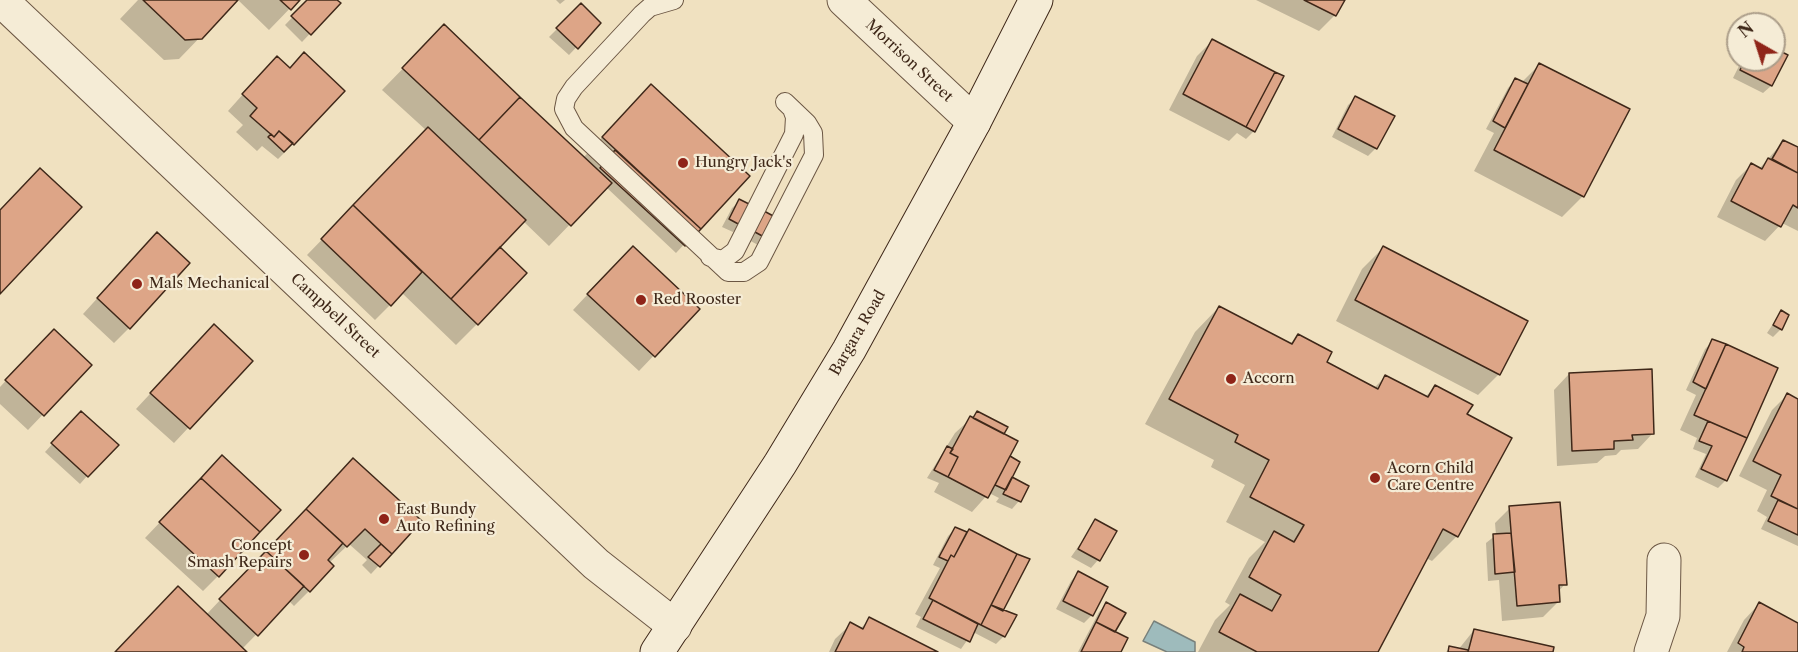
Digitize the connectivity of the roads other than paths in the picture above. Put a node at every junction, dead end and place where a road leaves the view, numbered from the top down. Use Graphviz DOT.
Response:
graph roads {
  1 [pos="1,0"];
  2 [pos="674,0"];
  3 [pos="844,0"];
  4 [pos="1036,0"];
  5 [pos="974,122"];
  6 [pos="710,257"];
  7 [pos="1664,560"];
  8 [pos="666,639"];
  9 [pos="1651,652"];
  1 -- 8 [label="street, Campbell Street"];
  2 -- 6 [label="lane"];
  3 -- 5 [label="street, Morrison Street"];
  4 -- 5 [label="street, Bargara Road"];
  5 -- 8 [label="street, Bargara Road"];
  6 -- 6 [label="lane"];
  7 -- 9 [label="street"];
}
